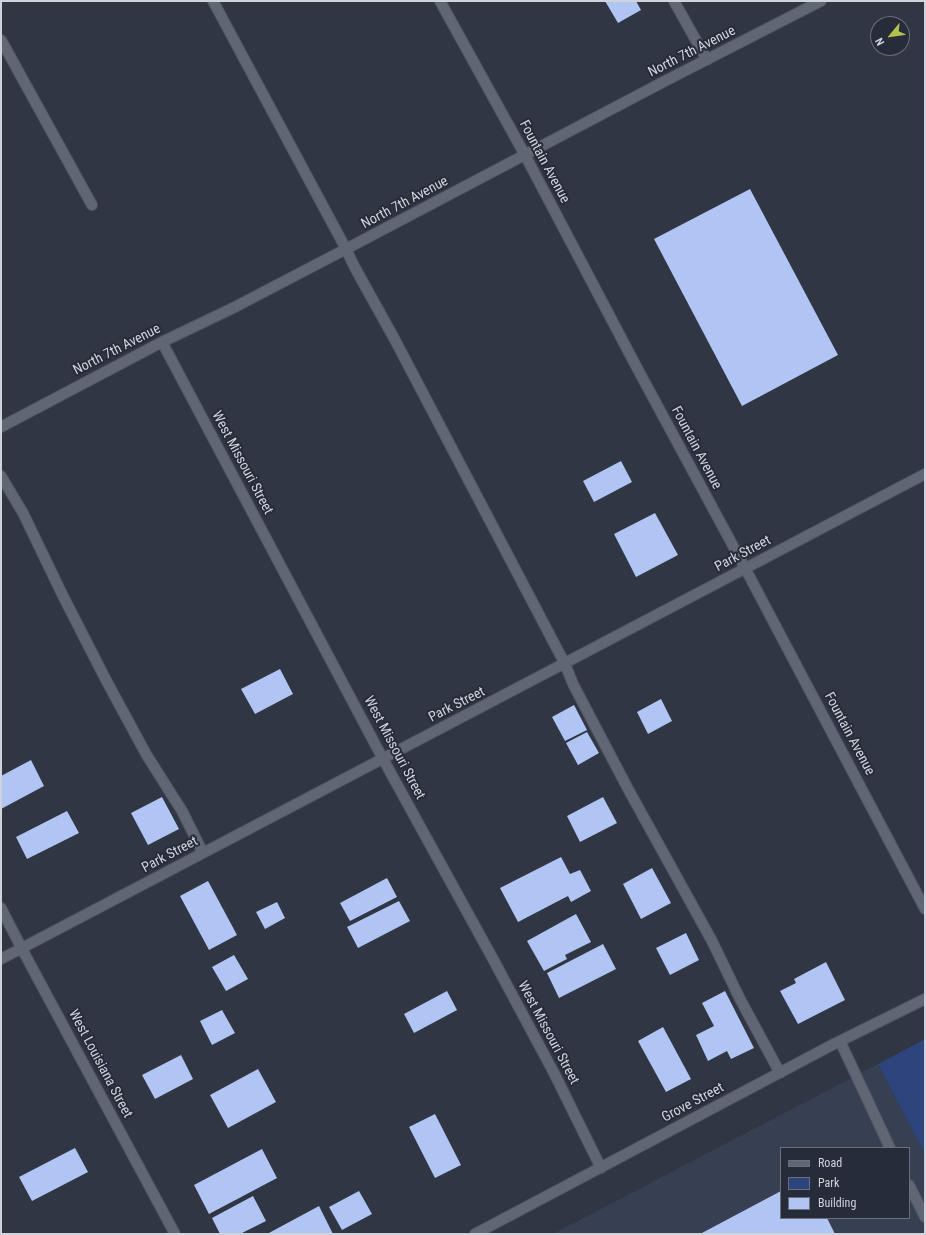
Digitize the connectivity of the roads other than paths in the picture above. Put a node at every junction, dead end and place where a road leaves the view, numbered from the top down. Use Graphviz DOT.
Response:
graph roads {
  1 [pos="213,1"];
  2 [pos="440,1"];
  3 [pos="674,1"];
  4 [pos="821,1"];
  5 [pos="1,40"];
  6 [pos="707,60"];
  7 [pos="525,155"];
  8 [pos="92,205"];
  9 [pos="346,249"];
  10 [pos="162,342"];
  11 [pos="1,426"];
  12 [pos="925,474"];
  13 [pos="1,476"];
  14 [pos="745,568"];
  15 [pos="565,664"];
  16 [pos="383,758"];
  17 [pos="204,853"];
  18 [pos="1,908"];
  19 [pos="925,909"];
  20 [pos="22,949"];
  21 [pos="1,959"];
  22 [pos="925,999"];
  23 [pos="840,1042"];
  24 [pos="780,1073"];
  25 [pos="890,1147"];
  26 [pos="601,1168"];
  27 [pos="910,1187"];
  28 [pos="925,1217"];
  29 [pos="175,1234"];
  30 [pos="475,1234"];
  1 -- 9 [label="street"];
  2 -- 7 [label="street, Fountain Avenue"];
  3 -- 6 [label="street"];
  4 -- 6 [label="street, North 7th Avenue"];
  5 -- 8 [label="street"];
  6 -- 7 [label="street, North 7th Avenue"];
  7 -- 9 [label="street, North 7th Avenue"];
  7 -- 14 [label="street, Fountain Avenue"];
  9 -- 10 [label="street, North 7th Avenue"];
  9 -- 15 [label="street"];
  10 -- 11 [label="street, North 7th Avenue"];
  10 -- 16 [label="street, West Missouri Street"];
  12 -- 14 [label="street, Park Street"];
  13 -- 17 [label="street"];
  14 -- 15 [label="street, Park Street"];
  14 -- 19 [label="street, Fountain Avenue"];
  15 -- 16 [label="street, Park Street"];
  15 -- 24 [label="street"];
  16 -- 17 [label="street, Park Street"];
  16 -- 26 [label="street, West Missouri Street"];
  17 -- 20 [label="street, Park Street"];
  18 -- 20 [label="street, West Louisiana Street"];
  20 -- 21 [label="street, Park Street"];
  20 -- 29 [label="street, West Louisiana Street"];
  22 -- 23 [label="street, Grove Street"];
  23 -- 24 [label="street, Grove Street"];
  23 -- 25 [label="street"];
  24 -- 26 [label="street, Grove Street"];
  26 -- 30 [label="street, Grove Street"];
  27 -- 28 [label="street"];
}
